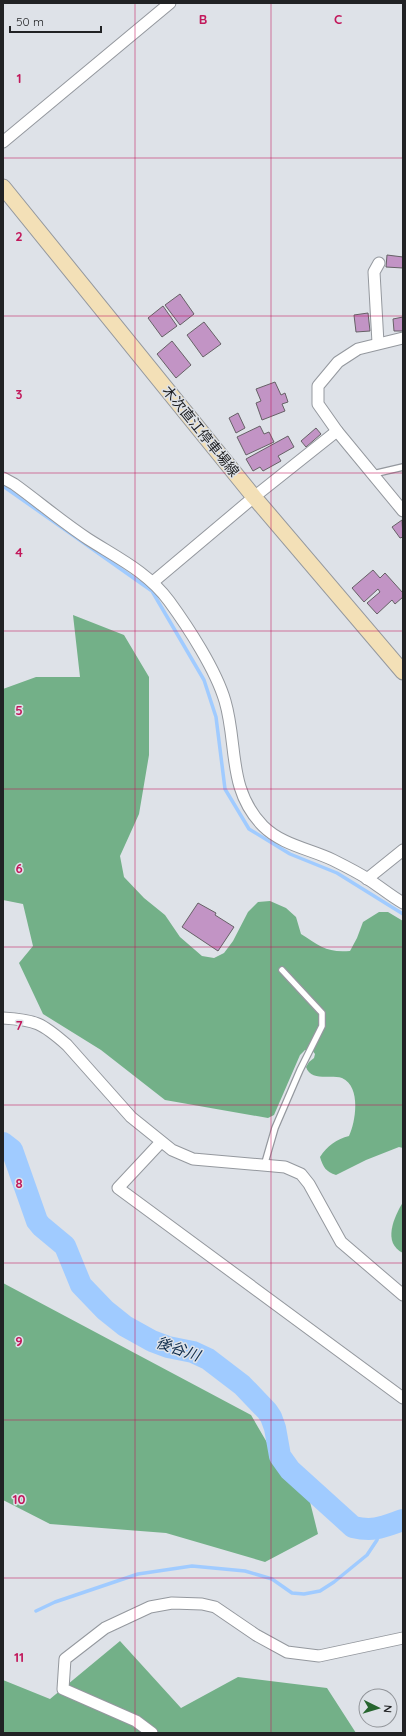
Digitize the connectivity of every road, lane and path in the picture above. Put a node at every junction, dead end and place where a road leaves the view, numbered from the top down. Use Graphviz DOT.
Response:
graph roads {
  1 [pos="170,3"];
  2 [pos="3,142"];
  3 [pos="3,187"];
  4 [pos="379,263"];
  5 [pos="403,338"];
  6 [pos="378,343"];
  7 [pos="337,431"];
  8 [pos="403,467"];
  9 [pos="372,474"];
  10 [pos="3,478"];
  11 [pos="254,497"];
  12 [pos="403,511"];
  13 [pos="153,582"];
  14 [pos="403,672"];
  15 [pos="403,850"];
  16 [pos="367,879"];
  17 [pos="403,903"];
  18 [pos="282,970"];
  19 [pos="3,1018"];
  20 [pos="161,1142"];
  21 [pos="264,1166"];
  22 [pos="403,1295"];
  23 [pos="403,1398"];
  24 [pos="403,1638"];
  25 [pos="152,1733"];
  1 -- 2 [label="street"];
  3 -- 11 [label="main road, 木次直江停車場線"];
  4 -- 6 [label="street"];
  5 -- 6 [label="street"];
  6 -- 7 [label="street"];
  7 -- 9 [label="street"];
  7 -- 11 [label="street"];
  8 -- 9 [label="lane"];
  9 -- 12 [label="street"];
  10 -- 13 [label="street"];
  11 -- 13 [label="street"];
  11 -- 14 [label="main road, 木次直江停車場線"];
  13 -- 16 [label="street"];
  15 -- 16 [label="street"];
  16 -- 17 [label="street"];
  18 -- 21 [label="lane"];
  19 -- 20 [label="street"];
  20 -- 21 [label="street"];
  20 -- 23 [label="street"];
  21 -- 22 [label="street"];
  24 -- 25 [label="street"];
}
